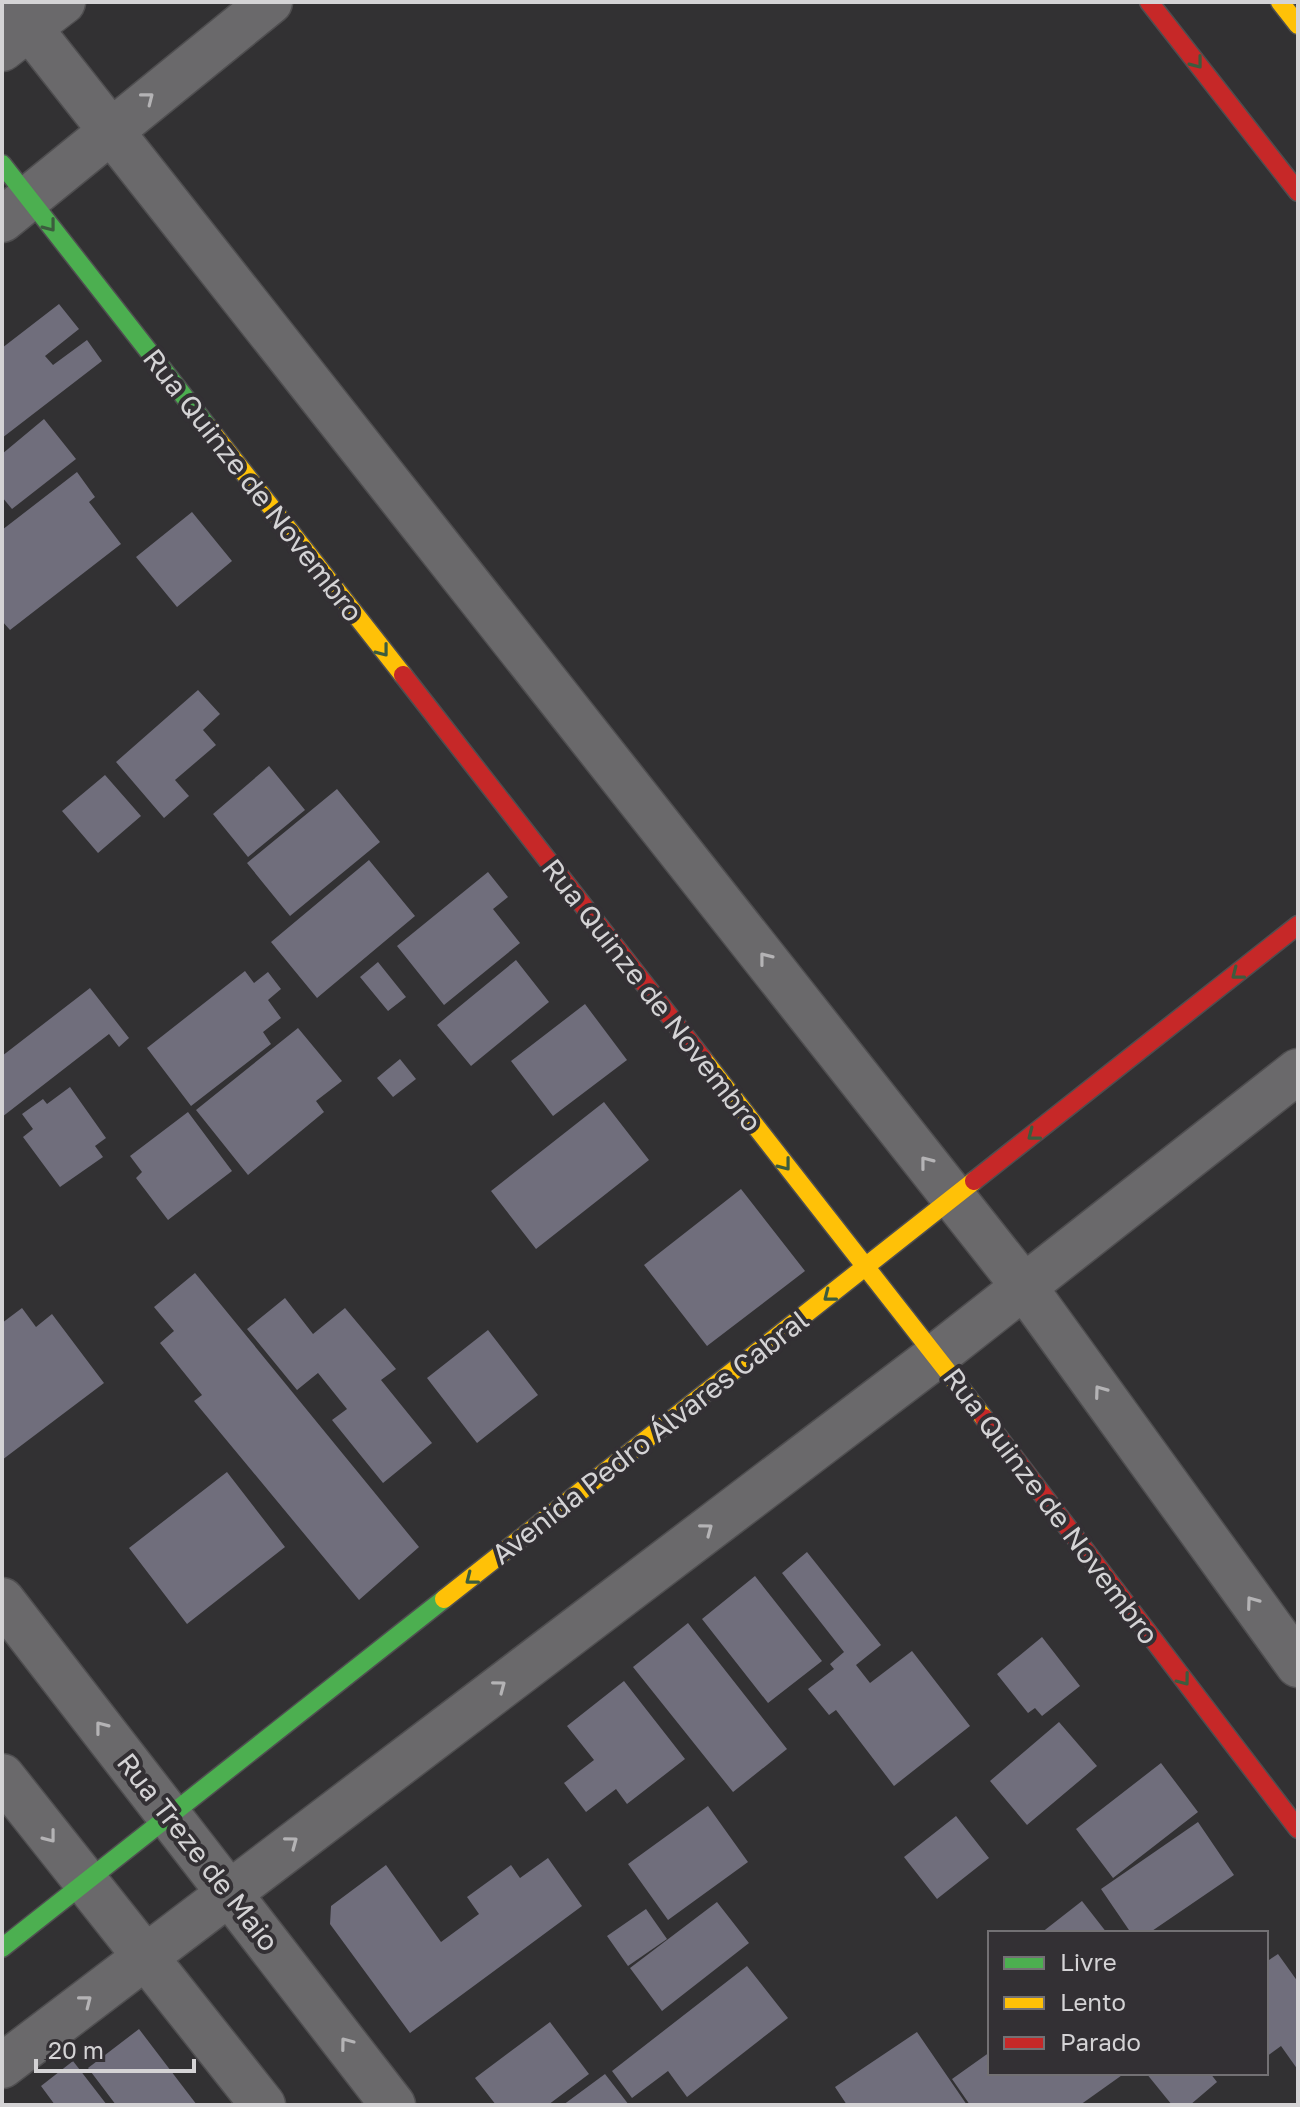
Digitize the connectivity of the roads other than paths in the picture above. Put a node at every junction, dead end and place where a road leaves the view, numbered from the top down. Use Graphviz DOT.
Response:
graph roads {
  1 [pos="63,2"];
  2 [pos="270,2"];
  3 [pos="1149,2"];
  4 [pos="1280,2"];
  5 [pos="1298,25"];
  6 [pos="13,27"];
  7 [pos="111,128"];
  8 [pos="2,164"];
  9 [pos="1298,192"];
  10 [pos="16,210"];
  11 [pos="1298,925"];
  12 [pos="1298,1071"];
  13 [pos="954,1198"];
  14 [pos="865,1267"];
  15 [pos="1025,1288"];
  16 [pos="936,1356"];
  17 [pos="2,1600"];
  18 [pos="1298,1665"];
  19 [pos="2,1776"];
  20 [pos="171,1817"];
  21 [pos="1298,1829"];
  22 [pos="86,1882"];
  23 [pos="229,1890"];
  24 [pos="2,1948"];
  25 [pos="143,1956"];
  26 [pos="2,2066"];
  27 [pos="263,2105"];
  28 [pos="393,2105"];
  1 -- 6 [label="street"];
  7 -- 2 [label="street, one-way"];
  3 -- 9 [label="street, one-way"];
  4 -- 5 [label="street"];
  6 -- 7 [label="street"];
  7 -- 10 [label="street"];
  13 -- 7 [label="street, one-way"];
  8 -- 10 [label="street, Rua Quinze de Novembro"];
  10 -- 14 [label="street, Rua Quinze de Novembro, one-way"];
  11 -- 13 [label="street, Avenida Pedro Álvares Cabral, one-way"];
  12 -- 15 [label="street"];
  13 -- 14 [label="street, Avenida Pedro Álvares Cabral"];
  13 -- 15 [label="street"];
  14 -- 16 [label="street, Rua Quinze de Novembro"];
  14 -- 20 [label="street, Avenida Pedro Álvares Cabral, one-way"];
  15 -- 16 [label="street"];
  18 -- 15 [label="street, one-way"];
  16 -- 21 [label="street, Rua Quinze de Novembro, one-way"];
  23 -- 16 [label="street, one-way"];
  20 -- 17 [label="street, Rua Treze de Maio, one-way"];
  19 -- 22 [label="street, one-way"];
  20 -- 22 [label="street, Avenida Pedro Álvares Cabral"];
  20 -- 23 [label="street, Rua Treze de Maio"];
  22 -- 24 [label="street, Avenida Pedro Álvares Cabral"];
  22 -- 25 [label="street"];
  23 -- 25 [label="street"];
  28 -- 23 [label="street, Rua Treze de Maio, one-way"];
  26 -- 25 [label="street, one-way"];
  25 -- 27 [label="street"];
}
